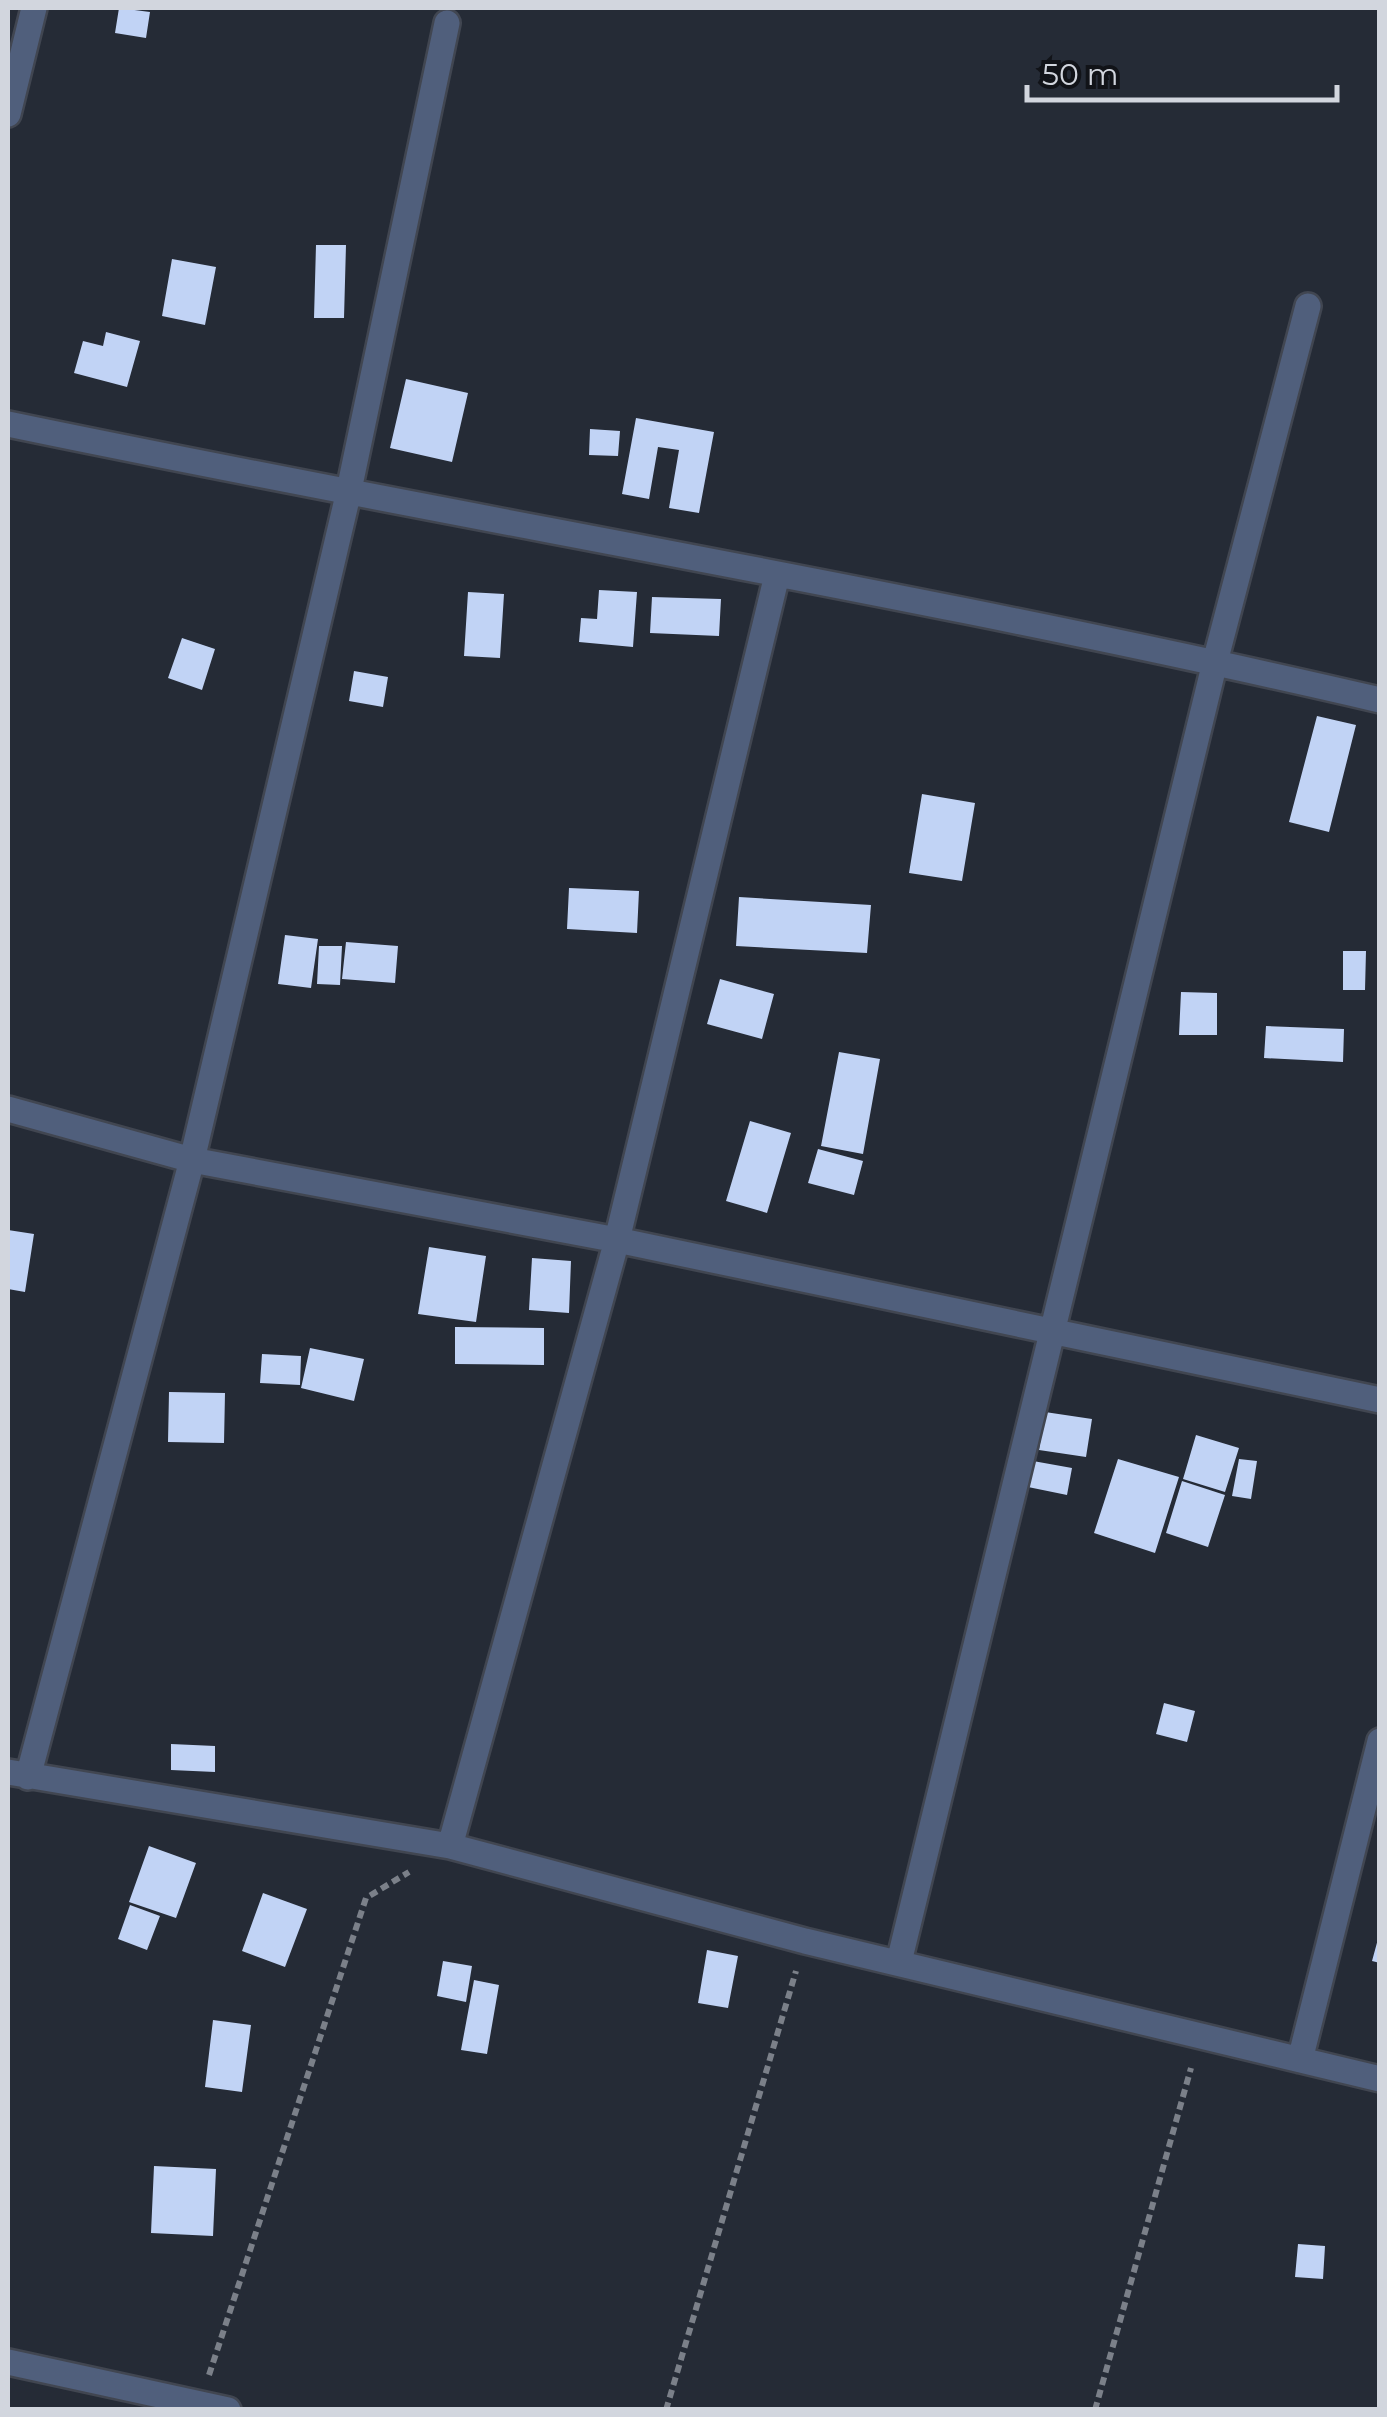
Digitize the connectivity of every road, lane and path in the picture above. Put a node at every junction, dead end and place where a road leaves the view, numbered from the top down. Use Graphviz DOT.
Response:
graph roads {
  1 [pos="34,8"];
  2 [pos="447,23"];
  3 [pos="8,114"];
  4 [pos="1308,306"];
  5 [pos="8,424"];
  6 [pos="348,495"];
  7 [pos="777,574"];
  8 [pos="1215,662"];
  9 [pos="1380,700"];
  10 [pos="8,1109"];
  11 [pos="192,1160"];
  12 [pos="617,1240"];
  13 [pos="1050,1332"];
  14 [pos="1380,1400"];
  15 [pos="1380,1741"];
  16 [pos="18,1775"];
  17 [pos="450,1846"];
  18 [pos="805,1941"];
  19 [pos="899,1962"];
  20 [pos="1199,2038"];
  21 [pos="1300,2060"];
  22 [pos="1380,2078"];
  23 [pos="8,2362"];
  24 [pos="200,2404"];
  25 [pos="228,2410"];
  26 [pos="666,2410"];
  27 [pos="1095,2410"];
  1 -- 3 [label="street"];
  2 -- 6 [label="street"];
  4 -- 8 [label="street"];
  5 -- 6 [label="street"];
  6 -- 7 [label="street"];
  6 -- 11 [label="street"];
  7 -- 8 [label="street"];
  7 -- 12 [label="street"];
  8 -- 9 [label="street"];
  8 -- 13 [label="street"];
  10 -- 11 [label="street"];
  11 -- 12 [label="street"];
  11 -- 16 [label="street"];
  12 -- 13 [label="street"];
  12 -- 17 [label="street"];
  13 -- 14 [label="street"];
  13 -- 19 [label="street"];
  15 -- 21 [label="street"];
  16 -- 17 [label="street"];
  17 -- 18 [label="street"];
  17 -- 24 [label="path"];
  18 -- 19 [label="street"];
  18 -- 26 [label="path"];
  19 -- 20 [label="street"];
  20 -- 21 [label="street"];
  20 -- 27 [label="path"];
  21 -- 22 [label="street"];
  23 -- 24 [label="street"];
  24 -- 25 [label="street"];
}
